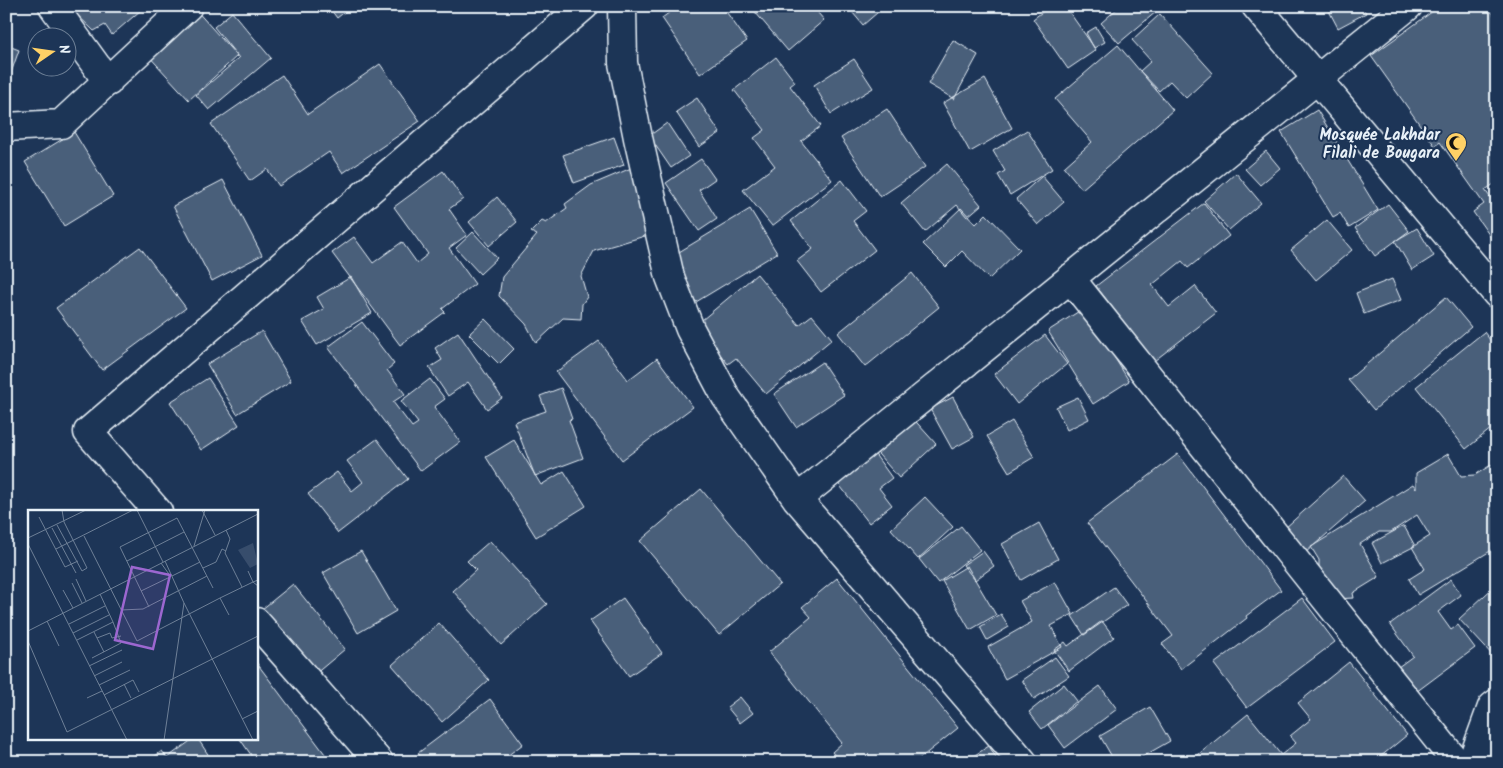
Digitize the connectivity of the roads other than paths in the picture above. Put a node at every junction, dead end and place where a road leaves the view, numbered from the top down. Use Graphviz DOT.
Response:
graph roads {
  1 [pos="53,6"];
  2 [pos="188,6"];
  3 [pos="584,6"];
  4 [pos="622,6"];
  5 [pos="1256,6"];
  6 [pos="1408,6"];
  7 [pos="1317,79"];
  8 [pos="108,82"];
  9 [pos="6,127"];
  10 [pos="1070,278"];
  11 [pos="1497,294"];
  12 [pos="796,499"];
  13 [pos="156,510"];
  14 [pos="258,624"];
  15 [pos="1497,703"];
  16 [pos="379,762"];
  17 [pos="1023,762"];
  18 [pos="1456,762"];
  19 [pos="1472,762"];
  1 -- 8 [label="street"];
  2 -- 8 [label="street"];
  3 -- 13 [label="street"];
  4 -- 12 [label="street"];
  5 -- 7 [label="street"];
  6 -- 7 [label="street"];
  7 -- 10 [label="street"];
  7 -- 11 [label="street"];
  8 -- 9 [label="street"];
  10 -- 12 [label="street"];
  10 -- 18 [label="street"];
  12 -- 17 [label="street"];
  14 -- 16 [label="street"];
  15 -- 19 [label="street"];
}
